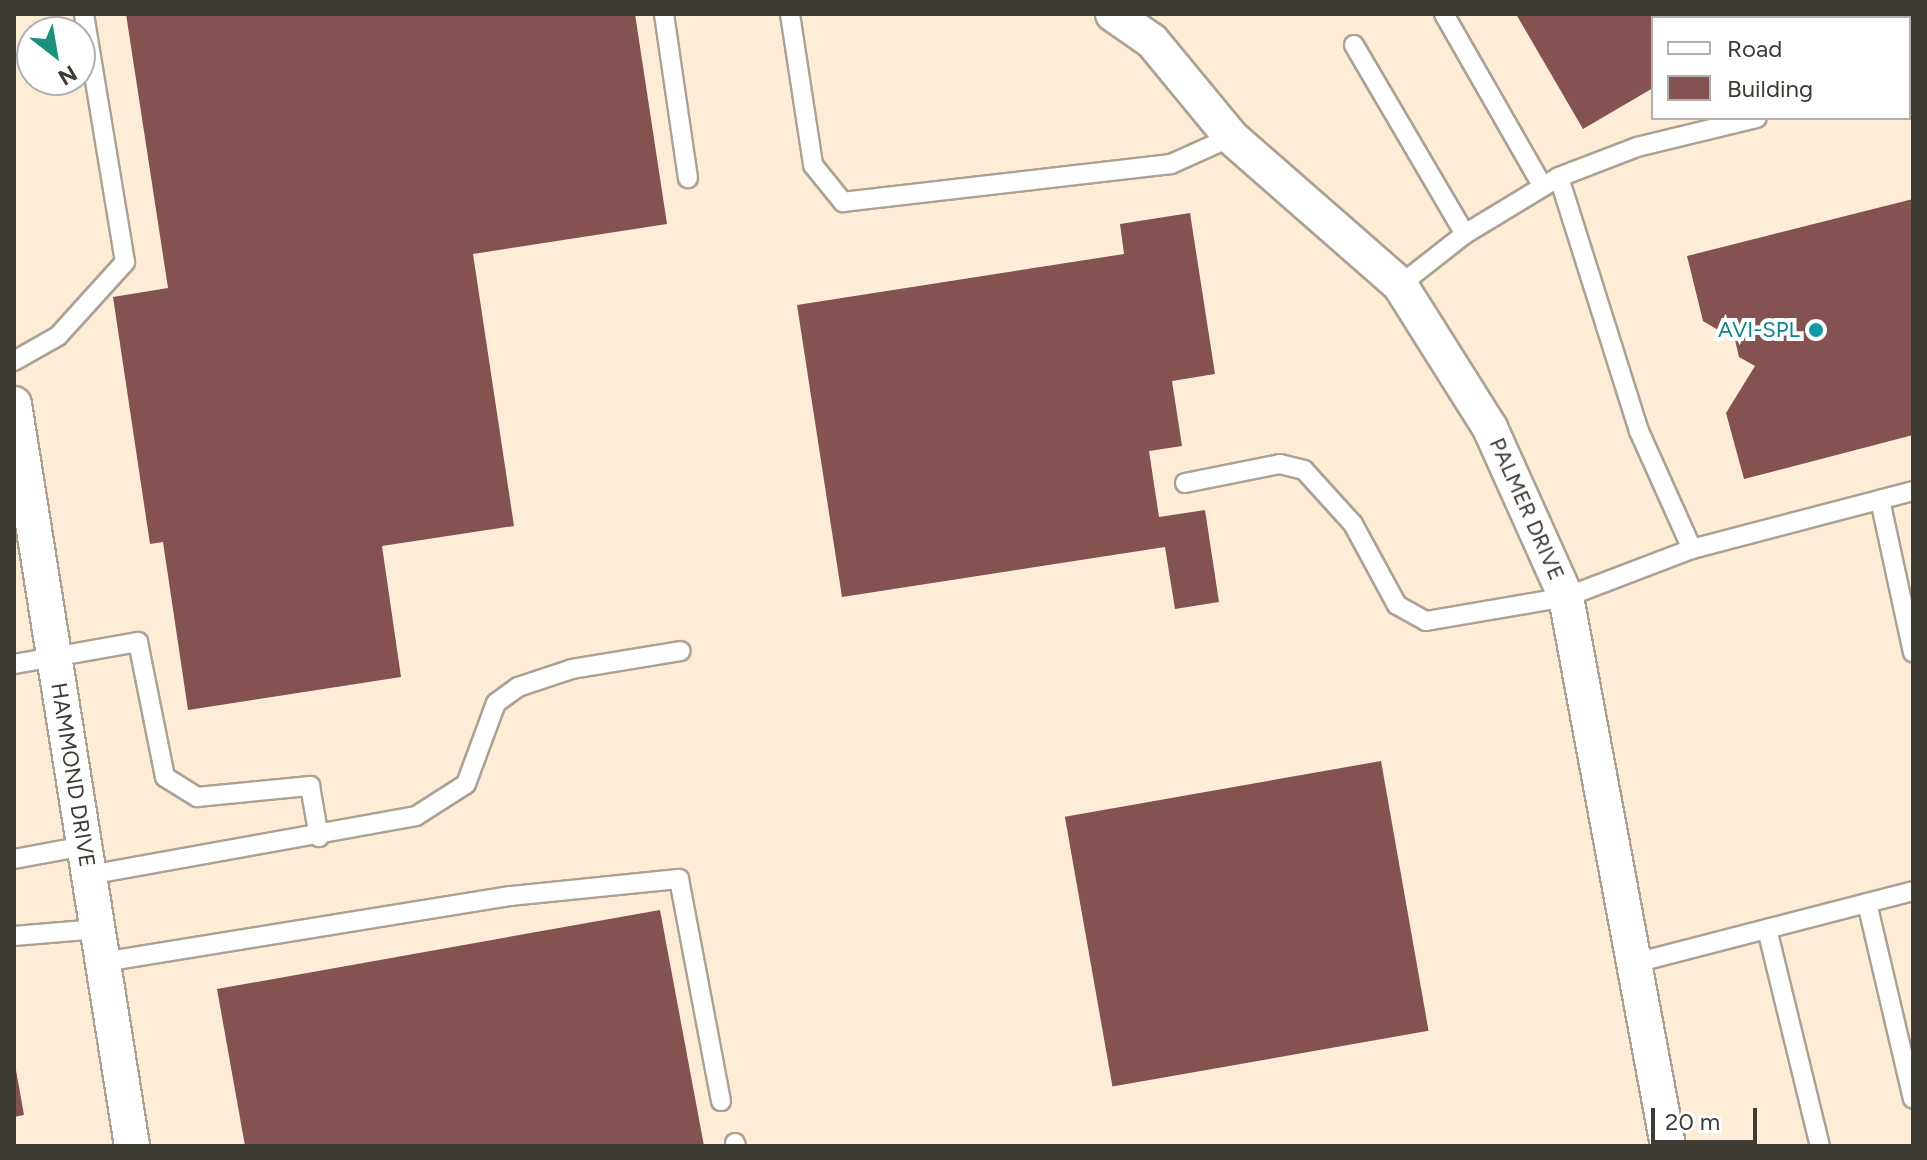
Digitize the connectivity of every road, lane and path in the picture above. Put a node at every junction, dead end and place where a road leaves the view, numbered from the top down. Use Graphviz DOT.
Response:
graph roads {
  1 [pos="84,14"];
  2 [pos="664,14"];
  3 [pos="790,14"];
  4 [pos="1113,14"];
  5 [pos="1444,14"];
  6 [pos="1354,45"];
  7 [pos="1749,120"];
  8 [pos="1231,137"];
  9 [pos="688,178"];
  10 [pos="1551,182"];
  11 [pos="1465,234"];
  12 [pos="1400,285"];
  13 [pos="14,361"];
  14 [pos="14,404"];
  15 [pos="20,474"];
  16 [pos="1185,483"];
  17 [pos="1913,491"];
  18 [pos="1880,500"];
  19 [pos="1692,549"];
  20 [pos="1566,597"];
  21 [pos="681,651"];
  22 [pos="1913,652"];
  23 [pos="54,658"];
  24 [pos="14,664"];
  25 [pos="319,837"];
  26 [pos="14,859"];
  27 [pos="87,860"];
  28 [pos="1913,891"];
  29 [pos="1867,903"];
  30 [pos="1767,929"];
  31 [pos="14,936"];
  32 [pos="100,946"];
  33 [pos="1635,963"];
  34 [pos="1913,1099"];
  35 [pos="721,1101"];
  36 [pos="132,1146"];
  37 [pos="1668,1146"];
  38 [pos="1820,1146"];
  1 -- 13 [label="lane"];
  2 -- 9 [label="lane"];
  3 -- 8 [label="lane"];
  4 -- 8 [label="street, PALMER DRIVE"];
  5 -- 10 [label="lane"];
  6 -- 11 [label="lane"];
  7 -- 10 [label="lane"];
  8 -- 12 [label="street, PALMER DRIVE"];
  10 -- 11 [label="lane"];
  10 -- 19 [label="lane"];
  11 -- 12 [label="lane"];
  12 -- 20 [label="street, PALMER DRIVE"];
  14 -- 15 [label="street, HAMMOND DRIVE"];
  15 -- 23 [label="street, HAMMOND DRIVE"];
  16 -- 20 [label="lane"];
  17 -- 18 [label="lane"];
  18 -- 19 [label="lane"];
  18 -- 22 [label="lane"];
  19 -- 20 [label="lane"];
  20 -- 33 [label="street, PALMER DRIVE"];
  21 -- 25 [label="lane"];
  23 -- 24 [label="lane"];
  23 -- 25 [label="lane"];
  23 -- 27 [label="street, HAMMOND DRIVE"];
  25 -- 27 [label="lane"];
  26 -- 27 [label="lane"];
  27 -- 32 [label="street, HAMMOND DRIVE"];
  28 -- 29 [label="lane"];
  29 -- 30 [label="lane"];
  29 -- 34 [label="lane"];
  30 -- 33 [label="lane"];
  30 -- 38 [label="lane"];
  31 -- 32 [label="lane"];
  32 -- 35 [label="lane"];
  32 -- 36 [label="street, HAMMOND DRIVE"];
  33 -- 37 [label="street, PALMER DRIVE"];
}
